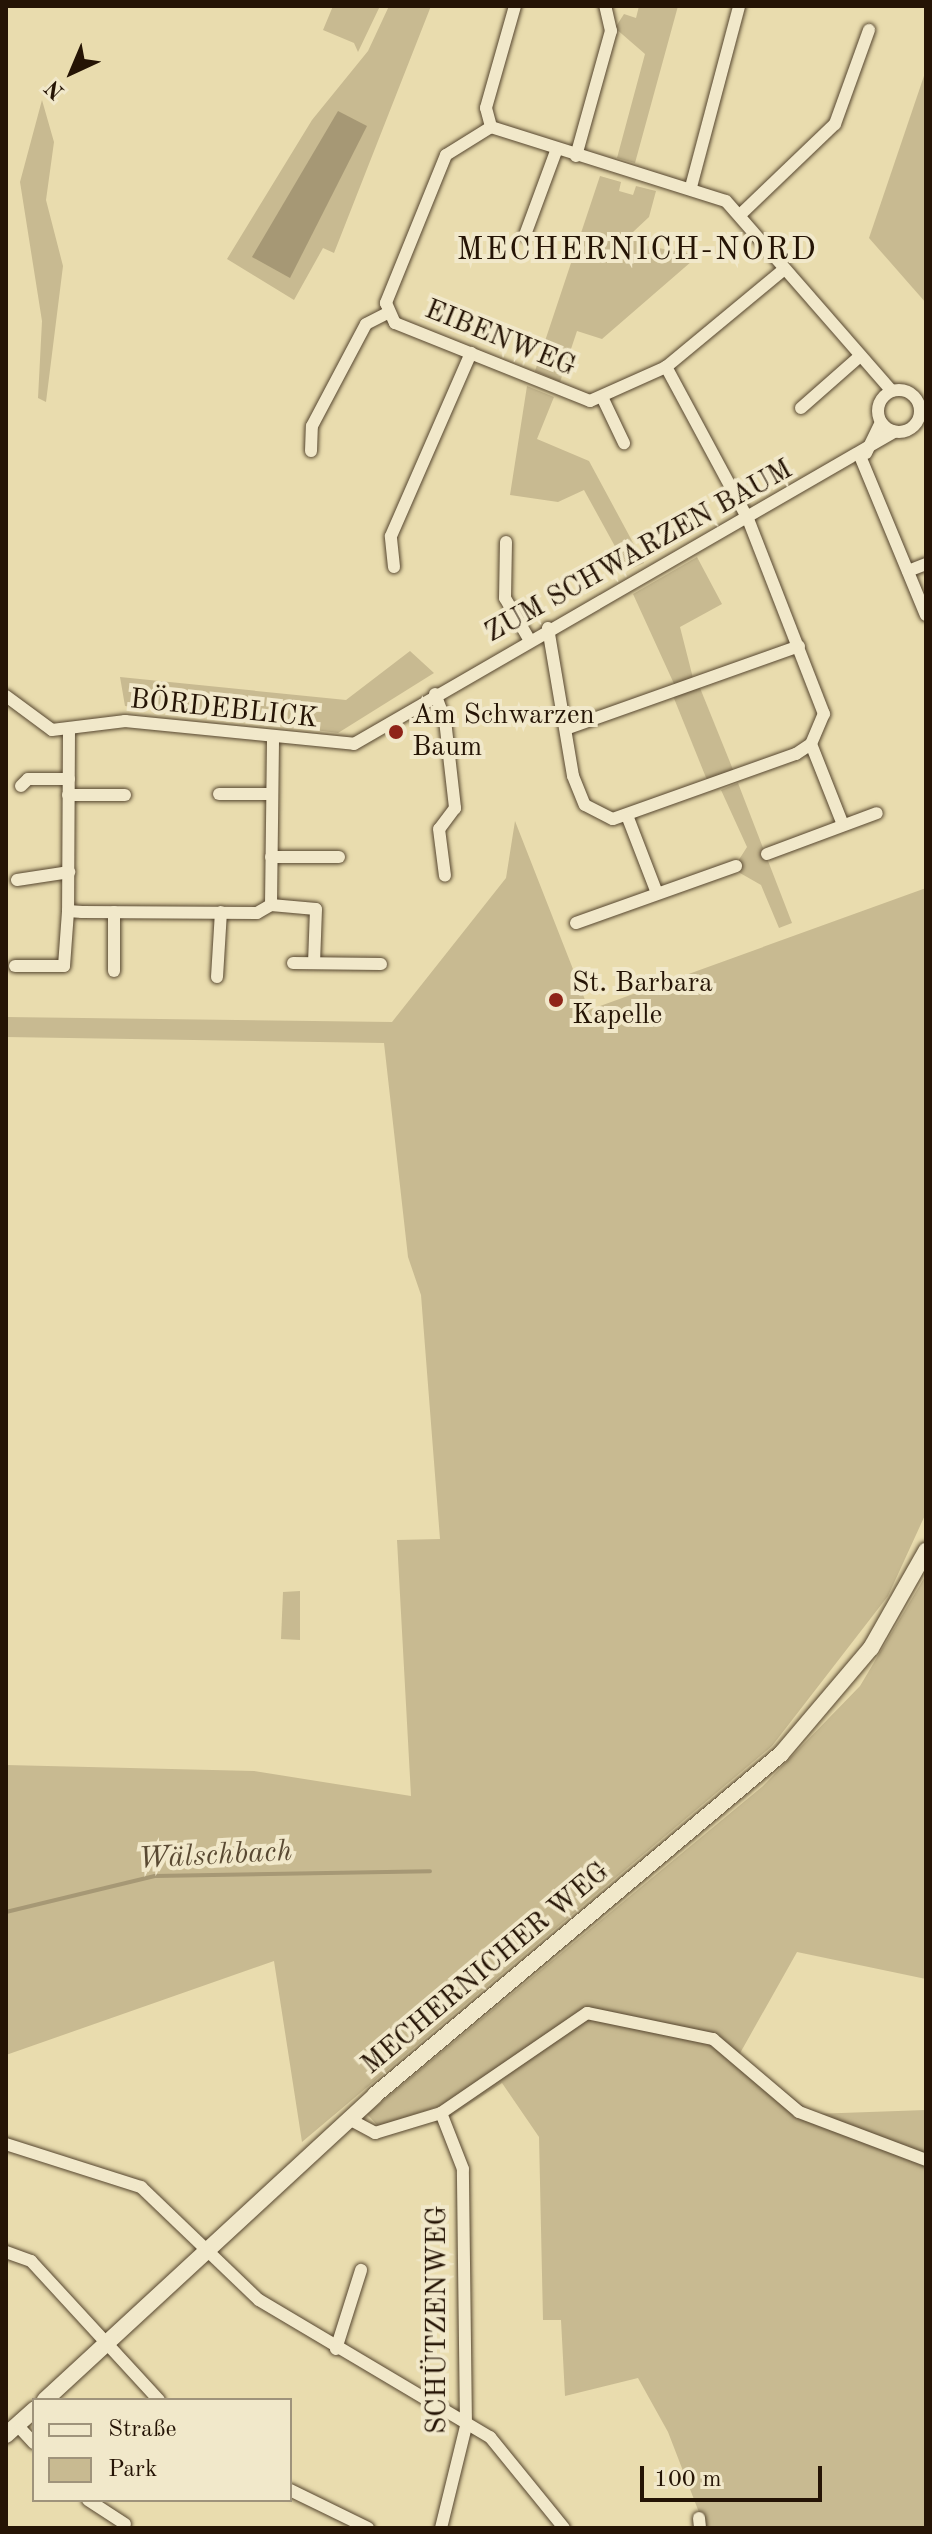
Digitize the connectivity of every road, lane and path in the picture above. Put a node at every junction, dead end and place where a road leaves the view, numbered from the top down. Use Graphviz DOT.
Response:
graph roads {
  1 [pos="515,6"];
  2 [pos="605,6"];
  3 [pos="739,6"];
  4 [pos="869,30"];
  5 [pos="491,127"];
  6 [pos="556,151"];
  7 [pos="576,156"];
  8 [pos="691,187"];
  9 [pos="741,214"];
  10 [pos="525,235"];
  11 [pos="782,271"];
  12 [pos="386,314"];
  13 [pos="471,353"];
  14 [pos="858,358"];
  15 [pos="666,367"];
  16 [pos="870,372"];
  17 [pos="892,391"];
  18 [pos="603,399"];
  19 [pos="880,401"];
  20 [pos="923,406"];
  21 [pos="801,408"];
  22 [pos="881,422"];
  23 [pos="921,422"];
  24 [pos="894,432"];
  25 [pos="624,443"];
  26 [pos="311,451"];
  27 [pos="863,455"];
  28 [pos="748,519"];
  29 [pos="506,542"];
  30 [pos="926,564"];
  31 [pos="394,567"];
  32 [pos="908,571"];
  33 [pos="926,615"];
  34 [pos="548,628"];
  35 [pos="529,639"];
  36 [pos="799,646"];
  37 [pos="435,694"];
  38 [pos="6,696"];
  39 [pos="568,728"];
  40 [pos="69,730"];
  41 [pos="273,738"];
  42 [pos="811,744"];
  43 [pos="69,779"];
  44 [pos="21,786"];
  45 [pos="219,794"];
  46 [pos="271,794"];
  47 [pos="68,795"];
  48 [pos="125,795"];
  49 [pos="877,813"];
  50 [pos="628,818"];
  51 [pos="843,825"];
  52 [pos="767,854"];
  53 [pos="271,857"];
  54 [pos="339,857"];
  55 [pos="736,866"];
  56 [pos="69,872"];
  57 [pos="445,876"];
  58 [pos="17,880"];
  59 [pos="657,893"];
  60 [pos="271,905"];
  61 [pos="68,911"];
  62 [pos="114,912"];
  63 [pos="221,912"];
  64 [pos="576,923"];
  65 [pos="293,963"];
  66 [pos="314,963"];
  67 [pos="381,964"];
  68 [pos="15,966"];
  69 [pos="114,971"];
  70 [pos="217,977"];
  71 [pos="926,1551"];
  72 [pos="441,2113"];
  73 [pos="349,2119"];
  74 [pos="6,2144"];
  75 [pos="926,2160"];
  76 [pos="203,2254"];
  77 [pos="9,2255"];
  78 [pos="361,2270"];
  79 [pos="107,2343"];
  80 [pos="336,2349"];
  81 [pos="47,2398"];
  82 [pos="157,2398"];
  83 [pos="32,2412"];
  84 [pos="466,2426"];
  85 [pos="12,2430"];
  86 [pos="32,2442"];
  87 [pos="292,2491"];
  88 [pos="91,2502"];
  89 [pos="125,2524"];
  90 [pos="368,2528"];
  91 [pos="441,2528"];
  92 [pos="564,2528"];
  1 -- 5 [label="street"];
  2 -- 7 [label="street"];
  3 -- 8 [label="street"];
  4 -- 9 [label="street"];
  5 -- 6 [label="street"];
  5 -- 12 [label="street, EIBENWEG"];
  6 -- 7 [label="street"];
  6 -- 10 [label="street"];
  7 -- 8 [label="street"];
  8 -- 9 [label="street"];
  9 -- 11 [label="street"];
  11 -- 14 [label="street"];
  11 -- 15 [label="street, EIBENWEG"];
  12 -- 13 [label="street, EIBENWEG"];
  12 -- 26 [label="street"];
  13 -- 18 [label="street, EIBENWEG"];
  13 -- 31 [label="street"];
  14 -- 16 [label="street"];
  14 -- 21 [label="street"];
  15 -- 18 [label="street, EIBENWEG"];
  15 -- 28 [label="street"];
  16 -- 17 [label="street"];
  16 -- 19 [label="street"];
  17 -- 19 [label="street"];
  17 -- 20 [label="street"];
  18 -- 25 [label="street"];
  19 -- 22 [label="street"];
  20 -- 23 [label="street"];
  22 -- 24 [label="street"];
  22 -- 27 [label="street"];
  23 -- 24 [label="street"];
  24 -- 27 [label="street, ZUM SCHWARZEN BAUM"];
  27 -- 28 [label="street, ZUM SCHWARZEN BAUM"];
  27 -- 32 [label="street"];
  28 -- 34 [label="street, ZUM SCHWARZEN BAUM"];
  28 -- 36 [label="street"];
  29 -- 35 [label="street"];
  30 -- 32 [label="street"];
  32 -- 33 [label="street"];
  34 -- 35 [label="street, ZUM SCHWARZEN BAUM"];
  34 -- 39 [label="street"];
  35 -- 37 [label="street, ZUM SCHWARZEN BAUM"];
  36 -- 39 [label="street"];
  36 -- 42 [label="street"];
  37 -- 41 [label="street, BÖRDEBLICK"];
  37 -- 57 [label="street"];
  38 -- 40 [label="street, BÖRDEBLICK"];
  39 -- 50 [label="street"];
  40 -- 41 [label="street, BÖRDEBLICK"];
  40 -- 43 [label="street"];
  41 -- 46 [label="street"];
  42 -- 50 [label="street"];
  42 -- 51 [label="street"];
  43 -- 44 [label="street"];
  43 -- 47 [label="street"];
  45 -- 46 [label="street"];
  46 -- 53 [label="street"];
  47 -- 48 [label="street"];
  47 -- 56 [label="street"];
  49 -- 51 [label="street"];
  50 -- 59 [label="street"];
  51 -- 52 [label="street"];
  53 -- 54 [label="street"];
  53 -- 60 [label="street"];
  55 -- 59 [label="street"];
  56 -- 58 [label="street"];
  56 -- 61 [label="street"];
  59 -- 64 [label="street"];
  60 -- 63 [label="street"];
  60 -- 66 [label="street"];
  61 -- 62 [label="street"];
  61 -- 68 [label="street"];
  62 -- 63 [label="street"];
  62 -- 69 [label="street"];
  63 -- 70 [label="street"];
  65 -- 66 [label="street"];
  66 -- 67 [label="street"];
  71 -- 73 [label="street, MECHERNICHER WEG"];
  72 -- 73 [label="street"];
  72 -- 75 [label="street"];
  72 -- 84 [label="street, SCHÜTZENWEG"];
  73 -- 76 [label="street, MECHERNICHER WEG"];
  74 -- 76 [label="street"];
  76 -- 79 [label="street, MECHERNICHER WEG"];
  76 -- 80 [label="street"];
  77 -- 79 [label="street"];
  78 -- 80 [label="street"];
  79 -- 81 [label="street, MECHERNICHER WEG"];
  79 -- 82 [label="street"];
  80 -- 84 [label="street"];
  83 -- 85 [label="street"];
  84 -- 91 [label="street, SCHÜTZENWEG"];
  84 -- 92 [label="street"];
  85 -- 86 [label="street"];
  87 -- 90 [label="street"];
  88 -- 89 [label="street"];
}
